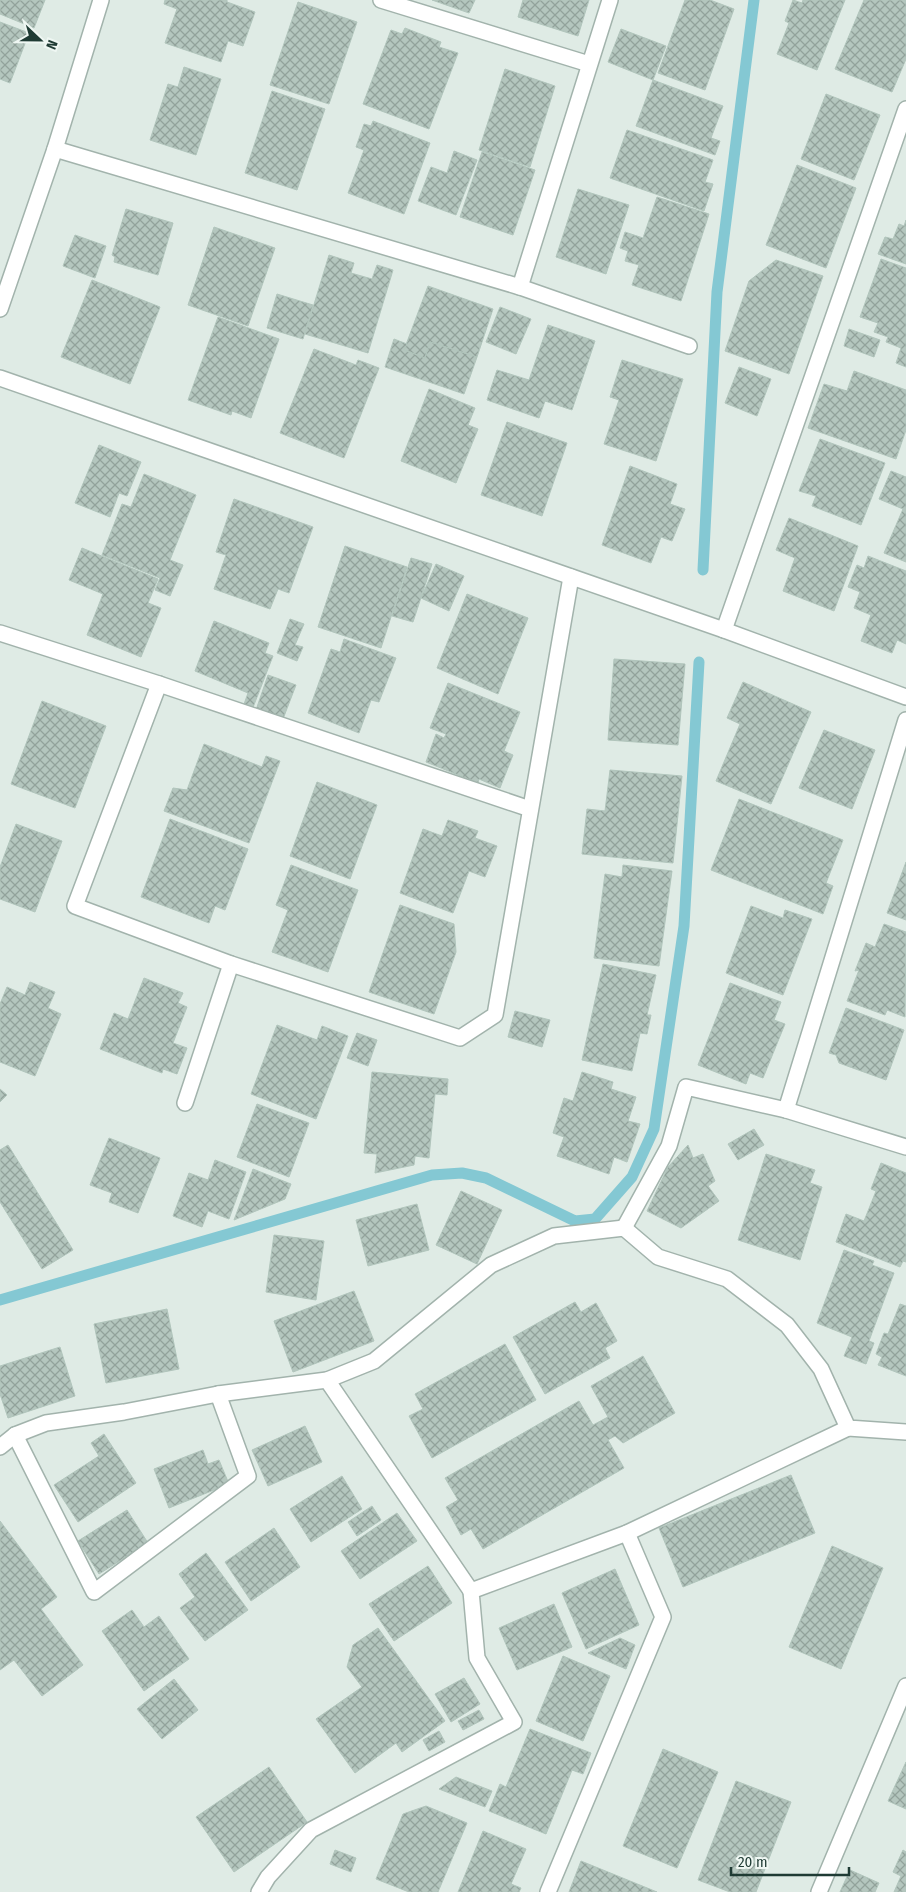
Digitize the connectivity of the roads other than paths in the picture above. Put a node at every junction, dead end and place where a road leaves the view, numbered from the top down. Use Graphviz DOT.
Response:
graph roads {
  1 [pos="102,0"];
  2 [pos="381,0"];
  3 [pos="610,0"];
  4 [pos="589,64"];
  5 [pos="906,109"];
  6 [pos="902,133"];
  7 [pos="55,149"];
  8 [pos="520,287"];
  9 [pos="0,309"];
  10 [pos="689,346"];
  11 [pos="0,378"];
  12 [pos="571,577"];
  13 [pos="724,630"];
  14 [pos="0,633"];
  15 [pos="159,684"];
  16 [pos="906,697"];
  17 [pos="906,720"];
  18 [pos="530,809"];
  19 [pos="231,964"];
  20 [pos="185,1103"];
  21 [pos="786,1110"];
  22 [pos="906,1147"];
  23 [pos="624,1228"];
  24 [pos="327,1380"];
  25 [pos="218,1394"];
  26 [pos="848,1428"];
  27 [pos="906,1432"];
  28 [pos="15,1435"];
  29 [pos="0,1447"];
  30 [pos="627,1533"];
  31 [pos="471,1591"];
  32 [pos="906,1686"];
  33 [pos="903,1703"];
  34 [pos="259,1892"];
  35 [pos="548,1892"];
  36 [pos="819,1892"];
  1 -- 7 [label="street"];
  2 -- 4 [label="street"];
  3 -- 4 [label="street"];
  4 -- 8 [label="street"];
  5 -- 6 [label="street"];
  6 -- 13 [label="street"];
  7 -- 8 [label="street"];
  7 -- 9 [label="street"];
  8 -- 10 [label="street"];
  11 -- 12 [label="street"];
  12 -- 13 [label="street"];
  12 -- 18 [label="street"];
  13 -- 16 [label="street"];
  14 -- 15 [label="street"];
  15 -- 18 [label="street"];
  15 -- 19 [label="street"];
  17 -- 21 [label="street"];
  18 -- 19 [label="street"];
  19 -- 20 [label="street"];
  21 -- 22 [label="street"];
  21 -- 23 [label="street"];
  23 -- 24 [label="street"];
  23 -- 26 [label="street"];
  24 -- 25 [label="street"];
  24 -- 31 [label="street"];
  25 -- 28 [label="street"];
  25 -- 28 [label="street"];
  26 -- 27 [label="street"];
  26 -- 30 [label="street"];
  28 -- 29 [label="street"];
  30 -- 31 [label="street"];
  30 -- 35 [label="street"];
  31 -- 34 [label="street"];
  32 -- 33 [label="street"];
  33 -- 36 [label="street"];
}
